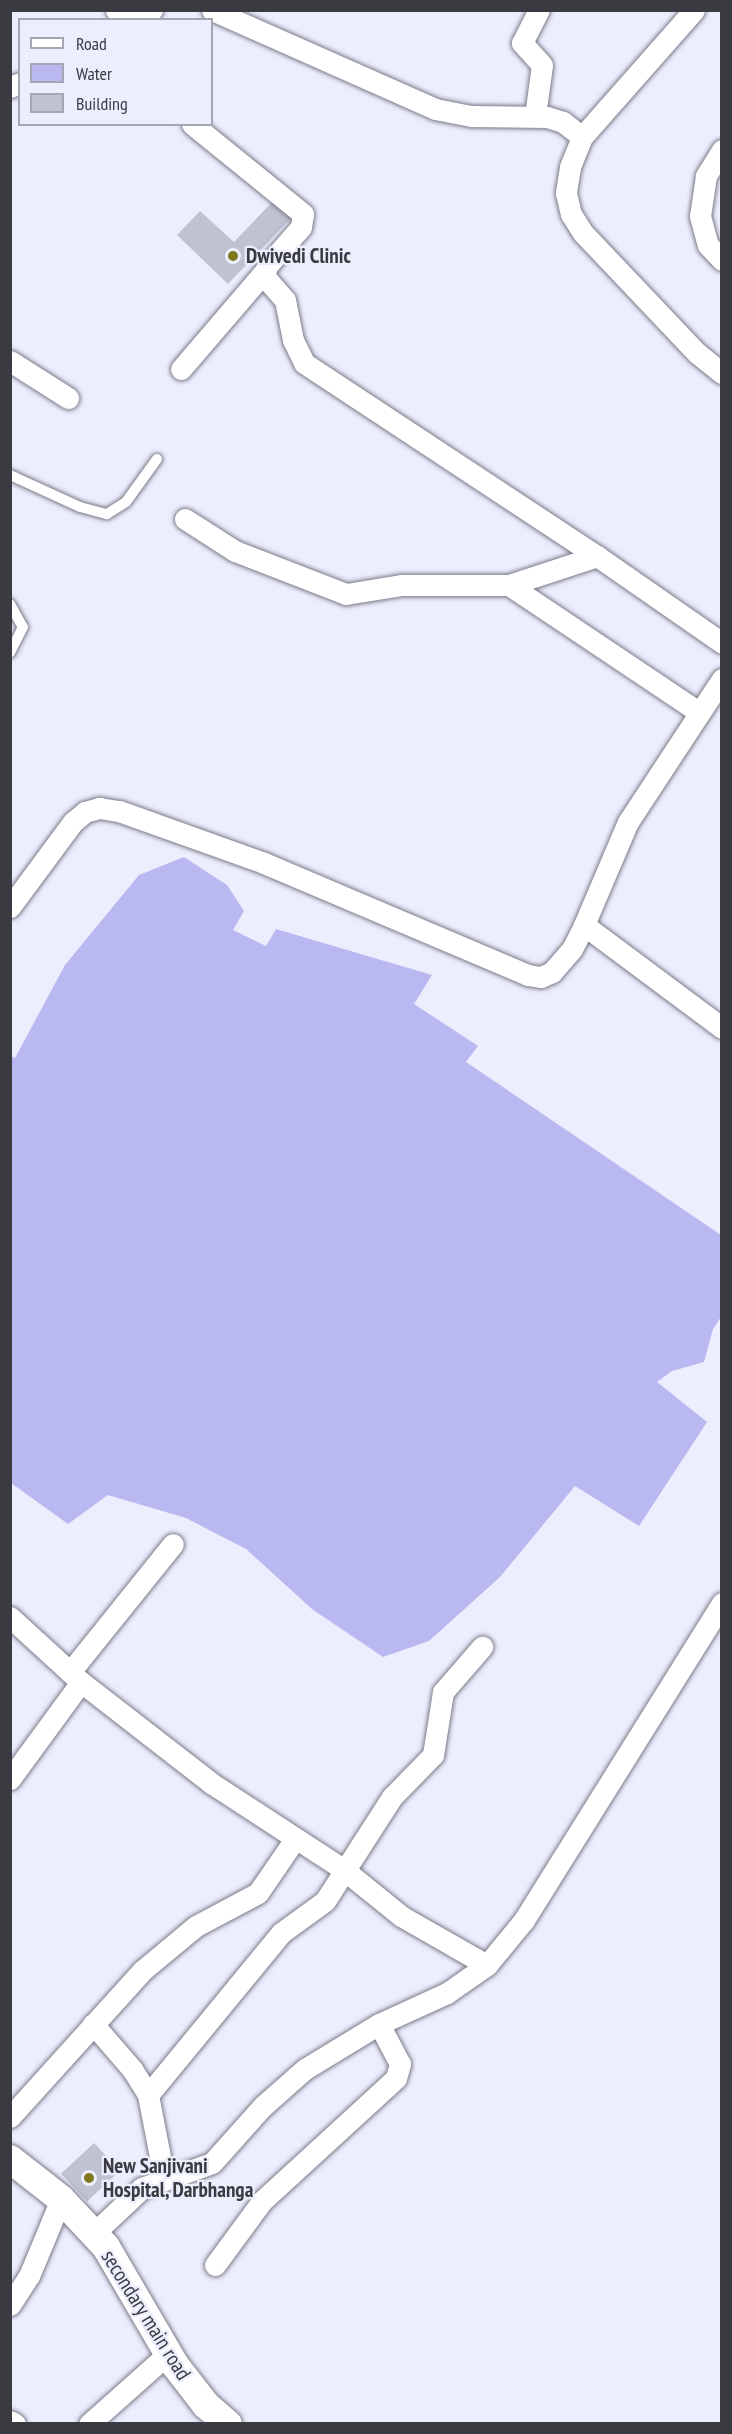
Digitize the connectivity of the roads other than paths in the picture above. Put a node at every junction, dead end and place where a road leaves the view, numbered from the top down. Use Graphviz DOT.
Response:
graph roads {
  1 [pos="212,10"];
  2 [pos="539,10"];
  3 [pos="694,10"];
  4 [pos="535,116"];
  5 [pos="194,126"];
  6 [pos="582,137"];
  7 [pos="722,150"];
  8 [pos="722,260"];
  9 [pos="264,272"];
  10 [pos="10,361"];
  11 [pos="181,369"];
  12 [pos="722,372"];
  13 [pos="68,398"];
  14 [pos="157,459"];
  15 [pos="10,476"];
  16 [pos="185,519"];
  17 [pos="597,556"];
  18 [pos="509,585"];
  19 [pos="10,604"];
  20 [pos="722,643"];
  21 [pos="10,653"];
  22 [pos="713,698"];
  23 [pos="10,907"];
  24 [pos="584,925"];
  25 [pos="722,1028"];
  26 [pos="173,1544"];
  27 [pos="722,1603"];
  28 [pos="10,1617"];
  29 [pos="482,1647"];
  30 [pos="76,1677"];
  31 [pos="10,1779"];
  32 [pos="295,1839"];
  33 [pos="343,1869"];
  34 [pos="487,1965"];
  35 [pos="93,2024"];
  36 [pos="379,2024"];
  37 [pos="148,2096"];
  38 [pos="10,2117"];
  39 [pos="10,2159"];
  40 [pos="164,2177"];
  41 [pos="61,2199"];
  42 [pos="92,2235"];
  43 [pos="215,2265"];
  44 [pos="10,2306"];
  45 [pos="168,2353"];
  46 [pos="10,2421"];
  47 [pos="15,2424"];
  48 [pos="89,2424"];
  49 [pos="228,2424"];
  1 -- 4 [label="street"];
  2 -- 4 [label="street"];
  3 -- 6 [label="street"];
  4 -- 6 [label="street"];
  5 -- 9 [label="street"];
  6 -- 12 [label="street"];
  7 -- 8 [label="street"];
  9 -- 11 [label="street"];
  9 -- 17 [label="street"];
  10 -- 13 [label="street"];
  14 -- 15 [label="lane"];
  16 -- 18 [label="street"];
  17 -- 18 [label="street"];
  17 -- 20 [label="street"];
  18 -- 22 [label="street"];
  19 -- 21 [label="lane"];
  22 -- 24 [label="street"];
  23 -- 24 [label="street"];
  24 -- 25 [label="street"];
  26 -- 30 [label="street"];
  27 -- 34 [label="street"];
  28 -- 30 [label="street"];
  29 -- 33 [label="street"];
  30 -- 31 [label="street"];
  30 -- 32 [label="street"];
  32 -- 33 [label="street"];
  32 -- 35 [label="street"];
  33 -- 34 [label="street"];
  33 -- 37 [label="street"];
  34 -- 36 [label="street"];
  35 -- 37 [label="street"];
  35 -- 38 [label="street"];
  36 -- 40 [label="street"];
  36 -- 43 [label="street"];
  37 -- 40 [label="street"];
  39 -- 41 [label="main road, secondary main road"];
  40 -- 42 [label="street"];
  41 -- 42 [label="main road, secondary main road"];
  41 -- 44 [label="street"];
  42 -- 45 [label="main road, secondary main road"];
  45 -- 48 [label="street"];
  45 -- 49 [label="main road, secondary main road"];
  46 -- 47 [label="street"];
}
